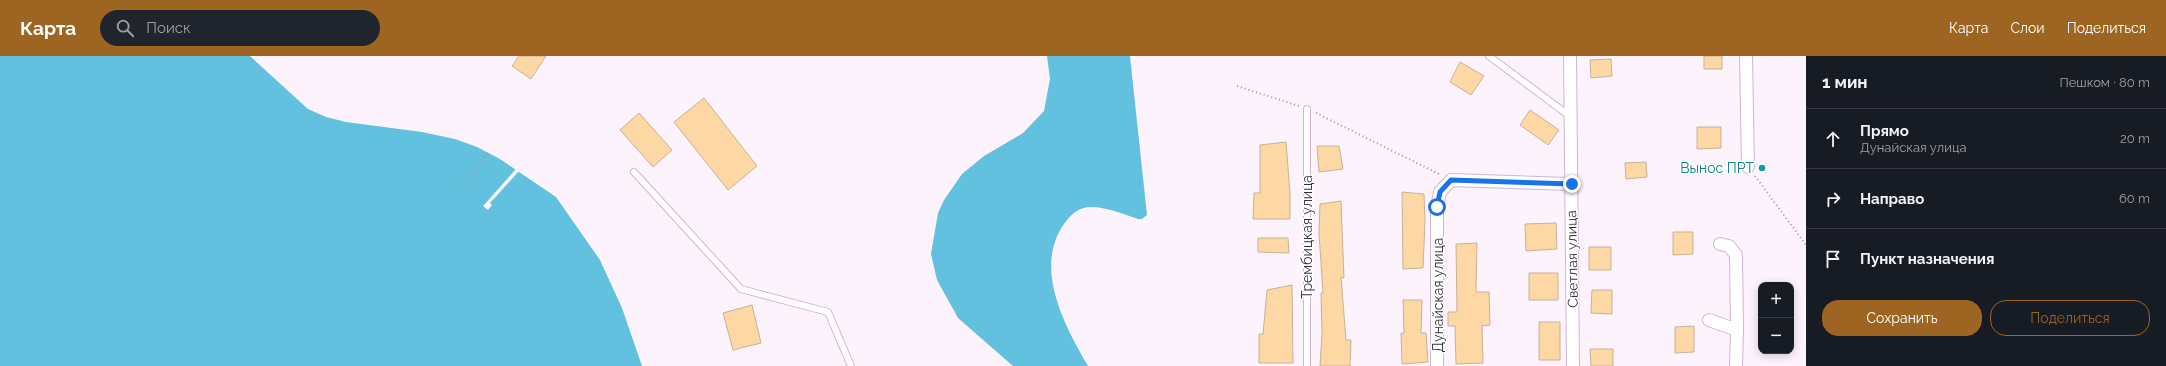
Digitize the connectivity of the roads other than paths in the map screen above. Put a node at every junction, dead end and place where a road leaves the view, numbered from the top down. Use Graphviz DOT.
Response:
graph roads {
  1 [pos="1489,56"];
  2 [pos="1570,56"];
  3 [pos="1746,56"];
  4 [pos="1307,109"];
  5 [pos="1571,117"];
  6 [pos="1748,167"];
  7 [pos="634,172"];
  8 [pos="1572,184"];
  9 [pos="1720,244"];
  10 [pos="1709,320"];
  11 [pos="1738,330"];
  12 [pos="851,366"];
  13 [pos="1307,366"];
  14 [pos="1437,366"];
  15 [pos="1573,366"];
  16 [pos="1736,366"];
  1 -- 5 [label="lane"];
  2 -- 5 [label="street, Светлая улица"];
  3 -- 6 [label="street"];
  4 -- 13 [label="lane, Трембицкая улица"];
  5 -- 8 [label="street, Светлая улица"];
  7 -- 12 [label="lane"];
  8 -- 14 [label="street, Дунайская улица"];
  8 -- 15 [label="street, Светлая улица"];
  9 -- 11 [label="street"];
  10 -- 11 [label="street"];
  11 -- 16 [label="street"];
}
